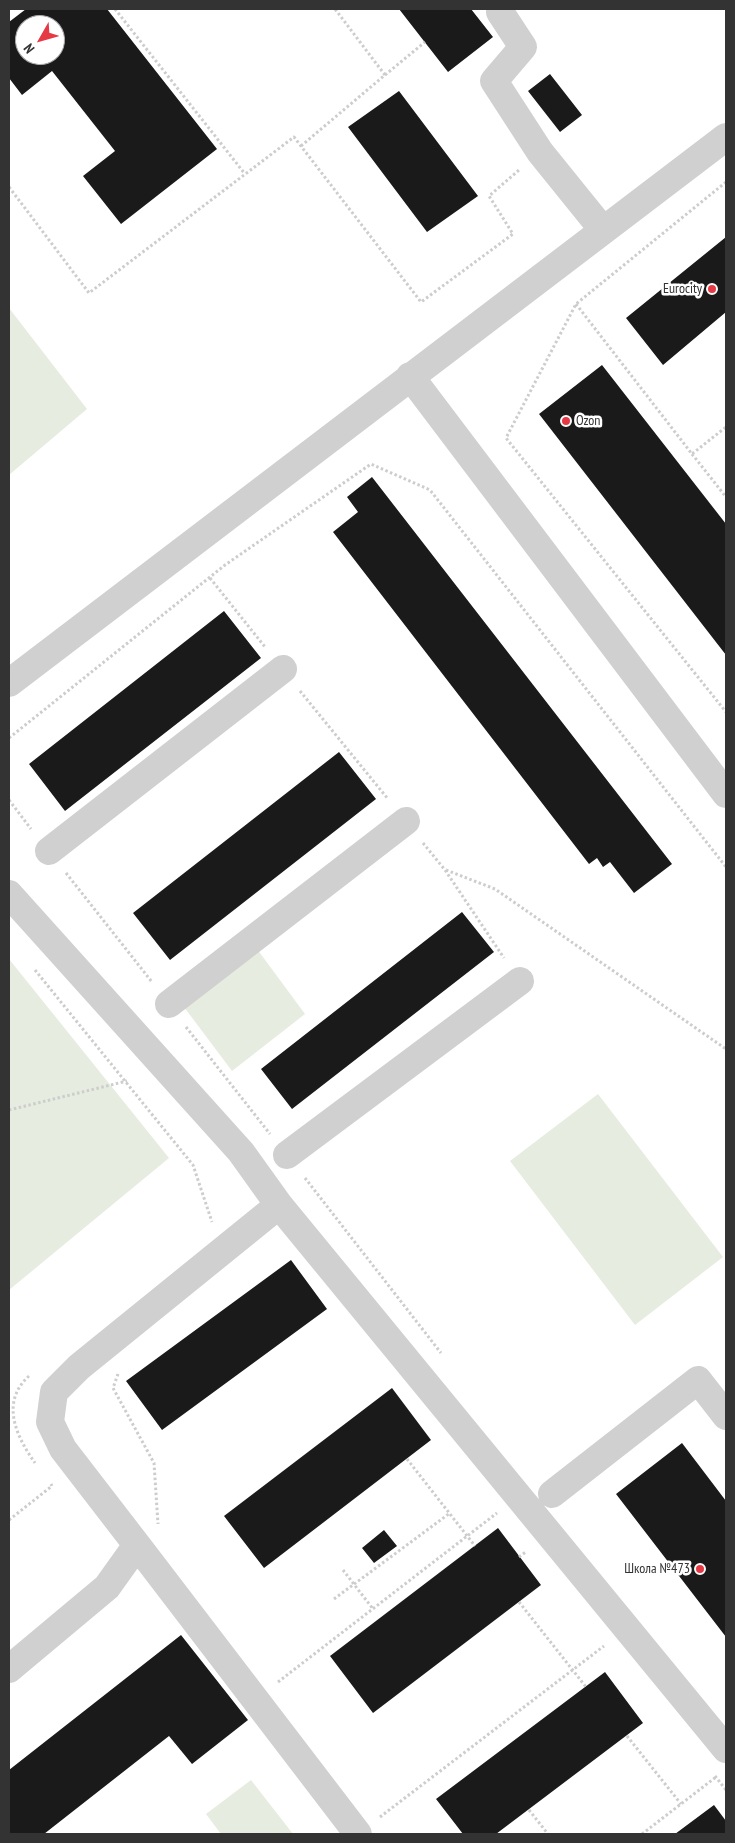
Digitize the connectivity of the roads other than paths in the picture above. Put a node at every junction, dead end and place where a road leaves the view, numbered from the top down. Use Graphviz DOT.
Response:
graph roads {
  1 [pos="500,12"];
  2 [pos="726,137"];
  3 [pos="603,230"];
  4 [pos="410,376"];
  5 [pos="283,669"];
  6 [pos="9,683"];
  7 [pos="726,794"];
  8 [pos="406,822"];
  9 [pos="49,851"];
  10 [pos="9,894"];
  11 [pos="520,982"];
  12 [pos="169,1004"];
  13 [pos="287,1155"];
  14 [pos="279,1206"];
  15 [pos="726,1416"];
  16 [pos="552,1494"];
  17 [pos="148,1538"];
  18 [pos="9,1669"];
  19 [pos="718,1759"];
  20 [pos="365,1829"];
  1 -- 3 [label="street"];
  2 -- 3 [label="street"];
  3 -- 4 [label="street"];
  4 -- 6 [label="street"];
  4 -- 7 [label="street"];
  5 -- 9 [label="street"];
  8 -- 12 [label="street"];
  10 -- 14 [label="street"];
  11 -- 13 [label="street"];
  14 -- 17 [label="street"];
  14 -- 19 [label="street"];
  15 -- 16 [label="street"];
  17 -- 18 [label="street"];
  17 -- 20 [label="street"];
}
